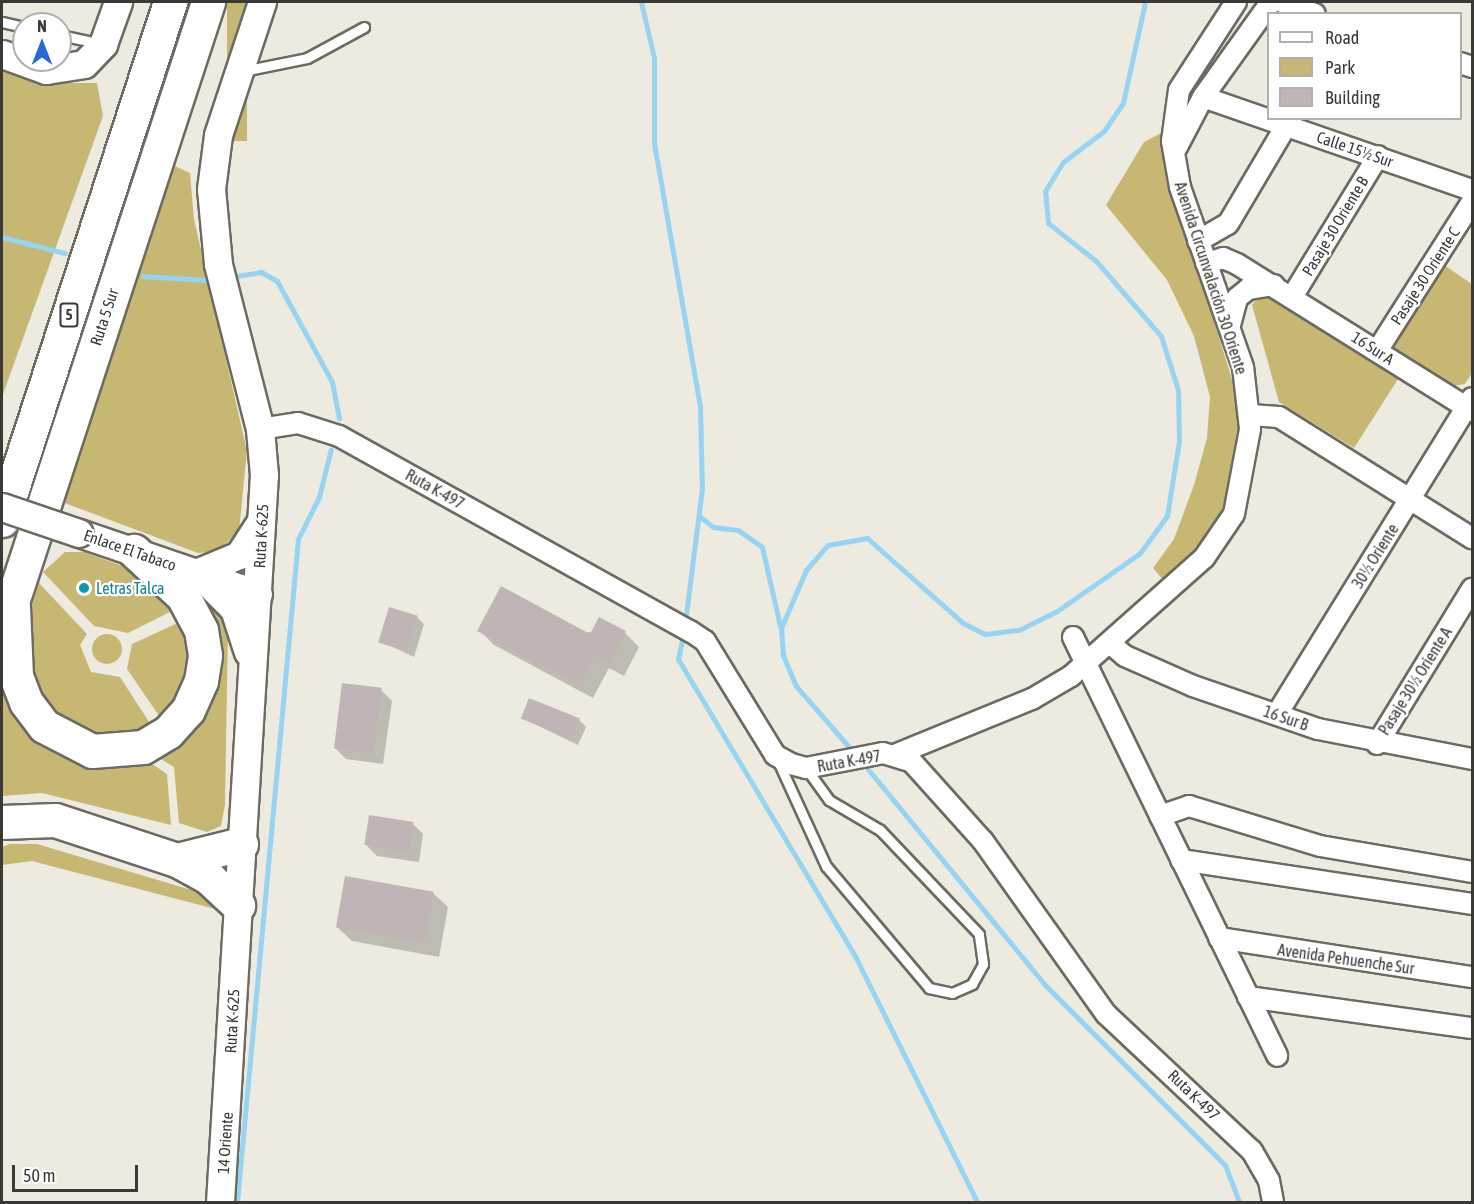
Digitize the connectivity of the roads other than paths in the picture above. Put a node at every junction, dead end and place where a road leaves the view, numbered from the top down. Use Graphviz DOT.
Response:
graph roads {
  1 [pos="118,2"];
  2 [pos="170,2"];
  3 [pos="208,2"];
  4 [pos="262,2"];
  5 [pos="1236,2"];
  6 [pos="1270,2"];
  7 [pos="1282,2"];
  8 [pos="1310,12"];
  9 [pos="364,27"];
  10 [pos="72,38"];
  11 [pos="103,44"];
  12 [pos="2,54"];
  13 [pos="240,72"];
  14 [pos="1203,97"];
  15 [pos="1267,119"];
  16 [pos="1269,120"];
  17 [pos="1286,126"];
  18 [pos="1377,156"];
  19 [pos="1173,158"];
  20 [pos="1473,190"];
  21 [pos="1473,202"];
  22 [pos="1198,241"];
  23 [pos="1206,263"];
  24 [pos="1274,285"];
  25 [pos="1292,297"];
  26 [pos="1230,328"];
  27 [pos="1377,351"];
  28 [pos="1470,406"];
  29 [pos="1250,415"];
  30 [pos="260,429"];
  31 [pos="1410,499"];
  32 [pos="2,507"];
  33 [pos="2,520"];
  34 [pos="261,520"];
  35 [pos="1473,538"];
  36 [pos="134,551"];
  37 [pos="196,573"];
  38 [pos="1473,589"];
  39 [pos="15,593"];
  40 [pos="258,594"];
  41 [pos="2,633"];
  42 [pos="1073,637"];
  43 [pos="1111,644"];
  44 [pos="1086,663"];
  45 [pos="252,671"];
  46 [pos="1276,714"];
  47 [pos="1377,744"];
  48 [pos="890,753"];
  49 [pos="775,754"];
  50 [pos="1473,759"];
  51 [pos="812,767"];
  52 [pos="1160,816"];
  53 [pos="2,822"];
  54 [pos="241,844"];
  55 [pos="177,860"];
  56 [pos="1182,860"];
  57 [pos="1473,872"];
  58 [pos="1473,904"];
  59 [pos="238,905"];
  60 [pos="1219,938"];
  61 [pos="1473,977"];
  62 [pos="1248,997"];
  63 [pos="1473,1028"];
  64 [pos="1276,1056"];
  65 [pos="229,1084"];
  66 [pos="220,1203"];
  67 [pos="1273,1203"];
  1 -- 11 [label="main road"];
  2 -- 33 [label="highway, Ruta 5 Sur / 5"];
  3 -- 39 [label="highway, Ruta 5 Sur / 5"];
  4 -- 13 [label="main road, Ruta K-625"];
  5 -- 19 [label="street, Avenida Circunvalación 30 Oriente"];
  6 -- 14 [label="street"];
  7 -- 8 [label="street"];
  9 -- 13 [label="lane"];
  10 -- 11 [label="lane"];
  11 -- 12 [label="main road"];
  13 -- 30 [label="main road, Ruta K-625"];
  14 -- 15 [label="street, Calle 15½ Sur"];
  14 -- 19 [label="street"];
  16 -- 17 [label="street, Calle 15½ Sur"];
  17 -- 18 [label="street, Calle 15½ Sur"];
  17 -- 22 [label="street"];
  18 -- 20 [label="street, Calle 15½ Sur"];
  18 -- 25 [label="street, Pasaje 30 Oriente B"];
  19 -- 22 [label="street, Avenida Circunvalación 30 Oriente"];
  21 -- 27 [label="street, Pasaje 30 Oriente C"];
  22 -- 23 [label="street, Avenida Circunvalación 30 Oriente"];
  23 -- 24 [label="street, 16 Sur A"];
  23 -- 26 [label="street, Avenida Circunvalación 30 Oriente"];
  24 -- 25 [label="street, 16 Sur A"];
  24 -- 26 [label="street"];
  25 -- 27 [label="street, 16 Sur A"];
  26 -- 29 [label="street, Avenida Circunvalación 30 Oriente"];
  27 -- 28 [label="street, 16 Sur A"];
  28 -- 31 [label="street, 30½ Oriente"];
  29 -- 31 [label="street"];
  29 -- 43 [label="street, Avenida Circunvalación 30 Oriente"];
  30 -- 34 [label="main road, Ruta K-625"];
  30 -- 49 [label="street, Ruta K-497"];
  31 -- 35 [label="street"];
  31 -- 46 [label="street, 30½ Oriente"];
  32 -- 36 [label="main road, Enlace El Tabaco, bridge"];
  34 -- 37 [label="main road"];
  34 -- 40 [label="main road, Ruta K-625"];
  36 -- 37 [label="main road, Enlace El Tabaco"];
  36 -- 39 [label="highway"];
  37 -- 40 [label="main road, Enlace El Tabaco"];
  37 -- 45 [label="main road"];
  38 -- 47 [label="street, Pasaje 30½ Oriente A"];
  39 -- 41 [label="highway, Ruta 5 Sur / 5"];
  40 -- 45 [label="main road, Ruta K-625"];
  42 -- 44 [label="street"];
  43 -- 44 [label="street, Avenida Circunvalación 30 Oriente"];
  43 -- 46 [label="street, 16 Sur B"];
  44 -- 48 [label="street, Avenida Circunvalación 30 Oriente"];
  44 -- 52 [label="street"];
  45 -- 54 [label="main road, Ruta K-625"];
  46 -- 47 [label="street, 16 Sur B"];
  47 -- 50 [label="street, 16 Sur B"];
  48 -- 51 [label="street, Ruta K-497"];
  48 -- 67 [label="street, Ruta K-497"];
  49 -- 51 [label="street, Ruta K-497"];
  49 -- 51 [label="lane"];
  52 -- 56 [label="street"];
  52 -- 57 [label="street"];
  53 -- 55 [label="highway"];
  54 -- 55 [label="highway"];
  54 -- 59 [label="main road, Ruta K-625"];
  55 -- 59 [label="highway"];
  56 -- 58 [label="street"];
  56 -- 60 [label="street"];
  59 -- 65 [label="main road, Ruta K-625"];
  60 -- 61 [label="street, Avenida Pehuenche Sur"];
  60 -- 62 [label="street"];
  62 -- 63 [label="street"];
  62 -- 64 [label="street"];
  65 -- 66 [label="main road, 14 Oriente"];
}
